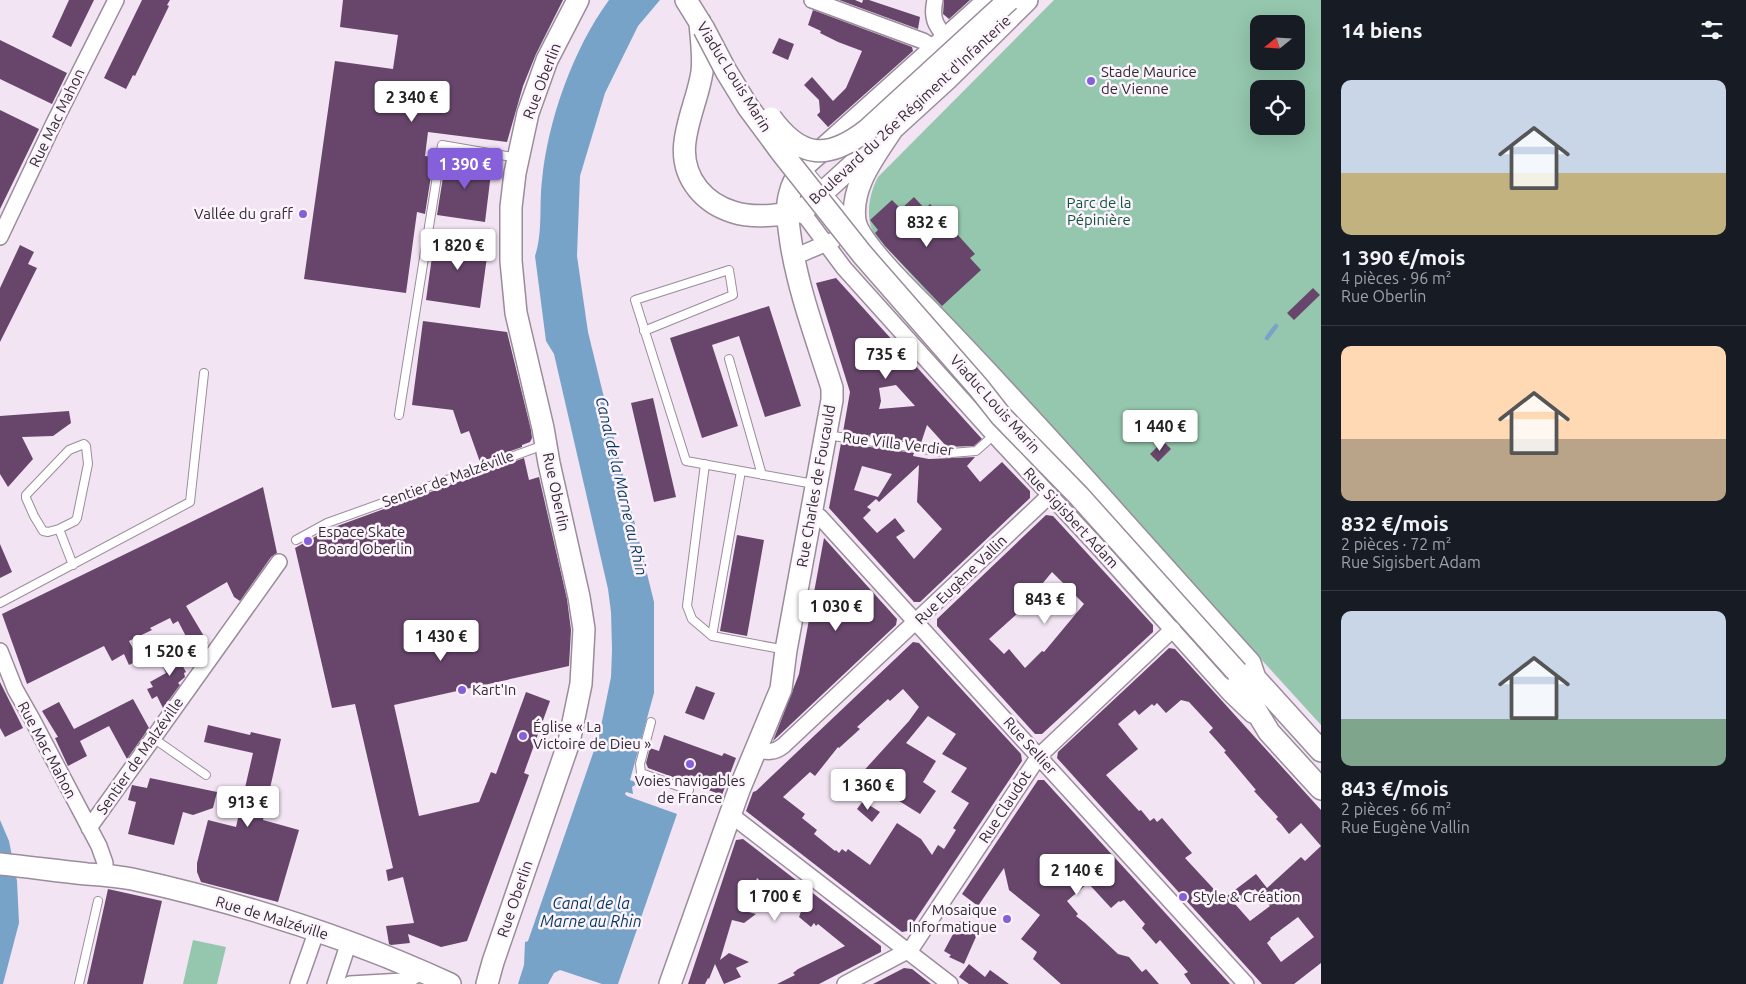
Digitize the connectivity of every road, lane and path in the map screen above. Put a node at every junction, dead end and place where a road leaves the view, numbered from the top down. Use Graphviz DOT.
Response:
graph roads {
  1 [pos="116,0"];
  2 [pos="578,0"];
  3 [pos="686,0"];
  4 [pos="812,0"];
  5 [pos="935,0"];
  6 [pos="988,0"];
  7 [pos="1009,0"];
  8 [pos="1027,0"];
  9 [pos="702,26"];
  10 [pos="941,44"];
  11 [pos="893,128"];
  12 [pos="518,158"];
  13 [pos="804,166"];
  14 [pos="826,189"];
  15 [pos="788,212"];
  16 [pos="858,230"];
  17 [pos="0,237"];
  18 [pos="826,243"];
  19 [pos="794,257"];
  20 [pos="644,331"];
  21 [pos="729,359"];
  22 [pos="204,373"];
  23 [pos="399,415"];
  24 [pos="826,435"];
  25 [pos="994,435"];
  26 [pos="546,444"];
  27 [pos="705,464"];
  28 [pos="741,471"];
  29 [pos="762,475"];
  30 [pos="816,484"];
  31 [pos="1050,495"];
  32 [pos="811,512"];
  33 [pos="59,529"];
  34 [pos="296,540"];
  35 [pos="280,562"];
  36 [pos="73,565"];
  37 [pos="0,604"];
  38 [pos="916,622"];
  39 [pos="1173,629"];
  40 [pos="712,636"];
  41 [pos="786,650"];
  42 [pos="0,651"];
  43 [pos="1246,675"];
  44 [pos="651,722"];
  45 [pos="1269,732"];
  46 [pos="153,738"];
  47 [pos="756,750"];
  48 [pos="1321,750"];
  49 [pos="1039,756"];
  50 [pos="206,775"];
  51 [pos="1321,789"];
  52 [pos="689,790"];
  53 [pos="731,815"];
  54 [pos="89,828"];
  55 [pos="0,864"];
  56 [pos="96,874"];
  57 [pos="98,901"];
  58 [pos="317,930"];
  59 [pos="349,942"];
  60 [pos="907,951"];
  61 [pos="421,971"];
  62 [pos="79,984"];
  63 [pos="298,984"];
  64 [pos="335,984"];
  65 [pos="350,984"];
  66 [pos="450,984"];
  67 [pos="487,984"];
  68 [pos="670,984"];
  69 [pos="845,984"];
  70 [pos="950,984"];
  71 [pos="1246,984"];
  1 -- 17 [label="street, Rue Mac Mahon"];
  2 -- 12 [label="main road, Rue Oberlin"];
  3 -- 9 [label="main road, Viaduc Louis Marin"];
  4 -- 10 [label="street"];
  5 -- 10 [label="street"];
  6 -- 10 [label="main road, Boulevard du 26e Régiment d'Infanterie"];
  7 -- 9 [label="main road, bridge"];
  8 -- 11 [label="main road, Boulevard du 26e Régiment d'Infanterie"];
  9 -- 15 [label="main road"];
  9 -- 43 [label="main road, Viaduc Louis Marin, bridge"];
  10 -- 13 [label="main road, Boulevard du 26e Régiment d'Infanterie"];
  11 -- 14 [label="main road, Boulevard du 26e Régiment d'Infanterie"];
  11 -- 16 [label="main road"];
  12 -- 23 [label="lane"];
  12 -- 26 [label="main road, Rue Oberlin"];
  13 -- 14 [label="lane"];
  13 -- 15 [label="main road, Boulevard du 26e Régiment d'Infanterie"];
  14 -- 15 [label="main road, Boulevard du 26e Régiment d'Infanterie"];
  14 -- 16 [label="lane"];
  15 -- 18 [label="street, Rue Sigisbert Adam"];
  15 -- 19 [label="main road, Rue Charles de Foucauld"];
  16 -- 18 [label="street"];
  16 -- 43 [label="main road"];
  18 -- 19 [label="street"];
  18 -- 25 [label="street, Rue Sigisbert Adam"];
  19 -- 24 [label="main road, Rue Charles de Foucauld"];
  20 -- 20 [label="lane"];
  20 -- 27 [label="lane"];
  21 -- 29 [label="lane"];
  22 -- 36 [label="lane"];
  24 -- 25 [label="lane, Rue Villa Verdier"];
  24 -- 30 [label="main road, Rue Charles de Foucauld"];
  25 -- 31 [label="street, Rue Sigisbert Adam"];
  26 -- 34 [label="lane, Sentier de Malzéville"];
  26 -- 67 [label="main road, Rue Oberlin"];
  27 -- 28 [label="lane"];
  27 -- 40 [label="lane"];
  28 -- 29 [label="lane"];
  28 -- 40 [label="lane"];
  29 -- 30 [label="lane"];
  30 -- 32 [label="main road, Rue Charles de Foucauld"];
  31 -- 38 [label="street, Rue Eugène Vallin"];
  31 -- 39 [label="street, Rue Sigisbert Adam"];
  32 -- 38 [label="street, Rue Sellier"];
  32 -- 41 [label="main road, Rue Charles de Foucauld"];
  33 -- 33 [label="lane"];
  33 -- 36 [label="lane"];
  35 -- 46 [label="street, Sentier de Malzéville"];
  36 -- 37 [label="lane"];
  38 -- 47 [label="street, Rue Eugène Vallin"];
  38 -- 49 [label="street, Rue Sellier"];
  39 -- 45 [label="street, Rue Sigisbert Adam"];
  39 -- 49 [label="street, Rue Claudot"];
  40 -- 41 [label="lane"];
  41 -- 47 [label="main road, Rue Charles de Foucauld"];
  42 -- 54 [label="street, Rue Mac Mahon"];
  43 -- 45 [label="main road, Viaduc Louis Marin"];
  43 -- 48 [label="main road"];
  44 -- 52 [label="lane"];
  45 -- 51 [label="main road, Rue Sigisbert Adam"];
  46 -- 50 [label="lane"];
  46 -- 54 [label="street, Sentier de Malzéville"];
  47 -- 53 [label="main road, Rue Charles de Foucauld"];
  49 -- 60 [label="street, Rue Claudot"];
  49 -- 71 [label="street, Rue Sellier"];
  53 -- 60 [label="street"];
  53 -- 68 [label="main road, Rue Charles de Foucauld"];
  54 -- 56 [label="street, Rue Mac Mahon"];
  55 -- 56 [label="main road, Rue de Malzéville"];
  56 -- 58 [label="main road, Rue de Malzéville"];
  57 -- 62 [label="lane"];
  58 -- 59 [label="main road, Rue de Malzéville"];
  58 -- 63 [label="street"];
  59 -- 61 [label="main road, Rue de Malzéville"];
  59 -- 64 [label="street"];
  60 -- 69 [label="street, Rue Claudot"];
  60 -- 70 [label="street"];
  61 -- 65 [label="street"];
  61 -- 66 [label="main road, Rue de Malzéville"];
}
